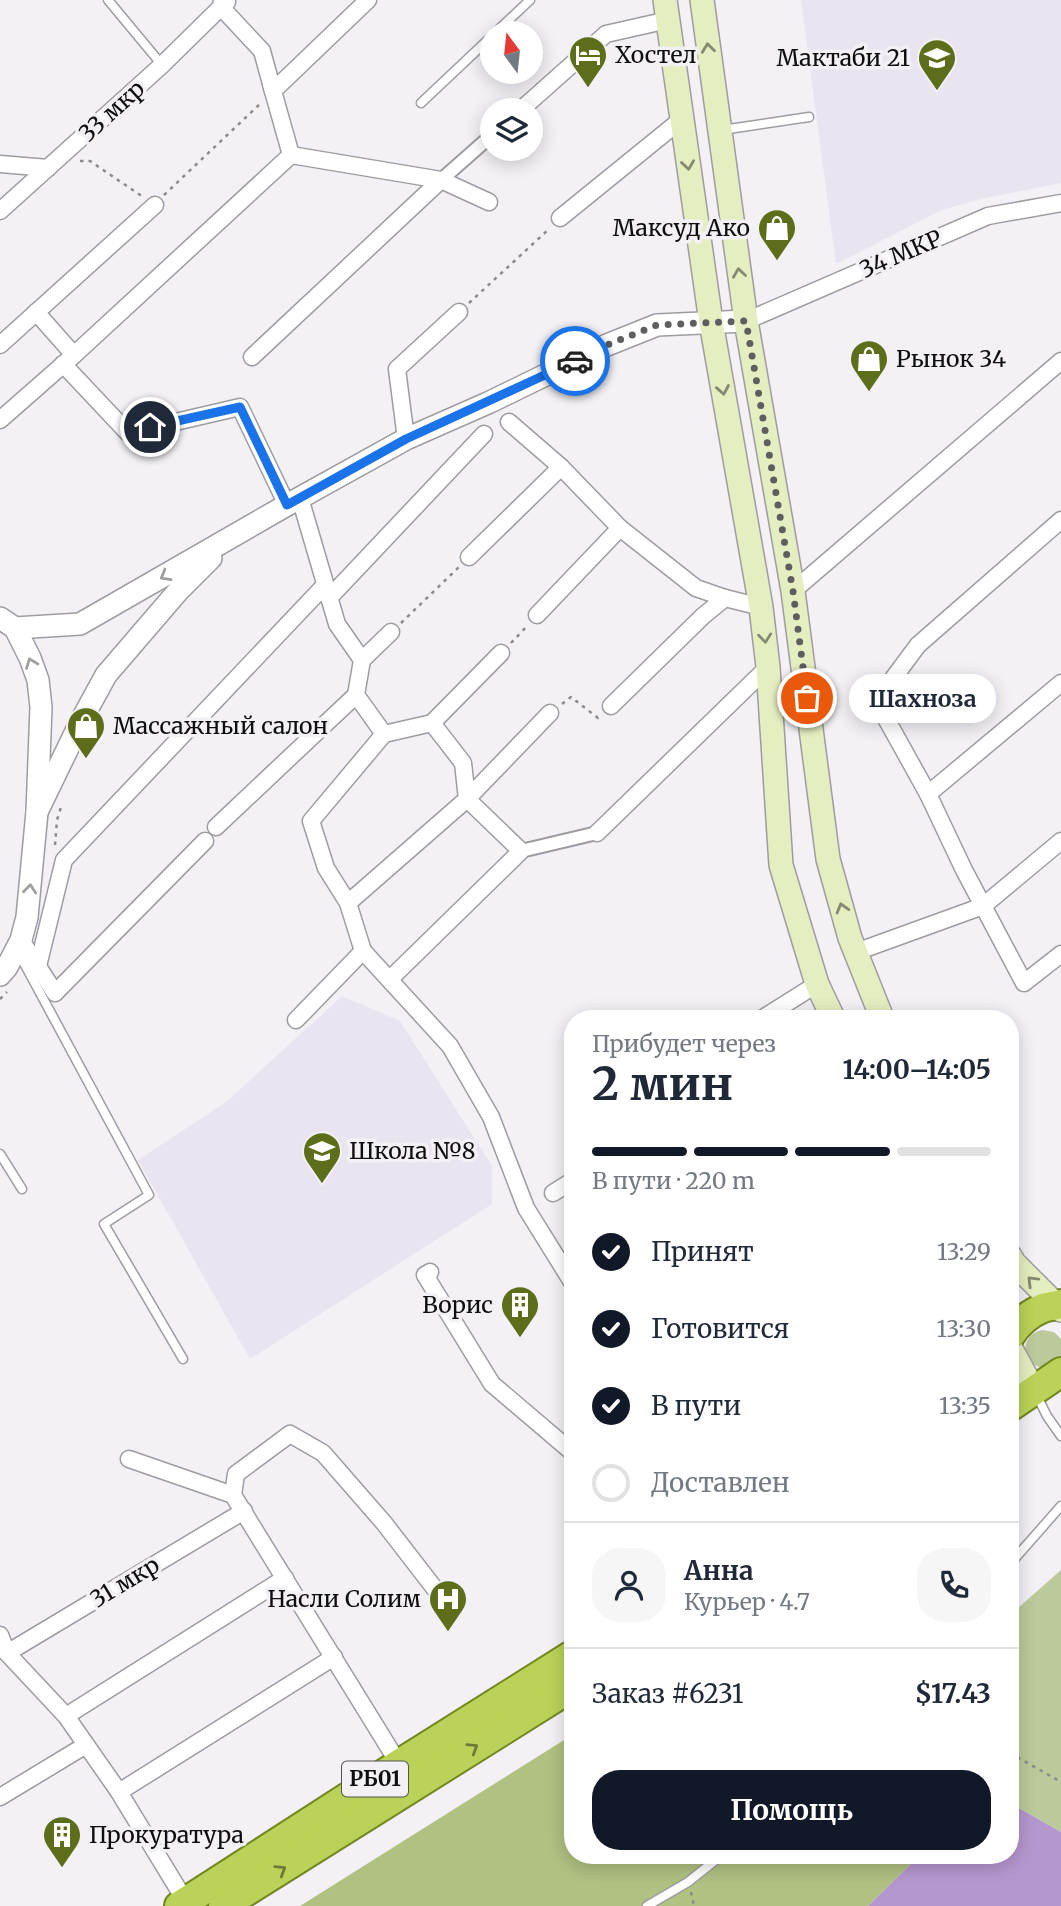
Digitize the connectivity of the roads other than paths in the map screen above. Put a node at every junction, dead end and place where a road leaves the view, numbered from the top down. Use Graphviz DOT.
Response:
graph roads {
  1 [pos="108,0"];
  2 [pos="368,0"];
  3 [pos="530,0"];
  4 [pos="702,0"];
  5 [pos="224,2"];
  6 [pos="667,10"];
  7 [pos="508,21"];
  8 [pos="480,47"];
  9 [pos="162,65"];
  10 [pos="273,92"];
  11 [pos="533,98"];
  12 [pos="421,103"];
  13 [pos="809,117"];
  14 [pos="682,119"];
  15 [pos="719,130"];
  16 [pos="480,146"];
  17 [pos="291,155"];
  18 [pos="0,164"];
  19 [pos="52,164"];
  20 [pos="441,180"];
  21 [pos="489,202"];
  22 [pos="1061,203"];
  23 [pos="155,205"];
  24 [pos="0,211"];
  25 [pos="560,218"];
  26 [pos="36,312"];
  27 [pos="459,312"];
  28 [pos="746,321"];
  29 [pos="711,323"];
  30 [pos="0,345"];
  31 [pos="252,357"];
  32 [pos="69,360"];
  33 [pos="1061,361"];
  34 [pos="0,420"];
  35 [pos="509,422"];
  36 [pos="484,434"];
  37 [pos="406,439"];
  38 [pos="561,467"];
  39 [pos="294,501"];
  40 [pos="1061,520"];
  41 [pos="620,528"];
  42 [pos="469,557"];
  43 [pos="327,591"];
  44 [pos="793,591"];
  45 [pos="725,598"];
  46 [pos="761,607"];
  47 [pos="537,615"];
  48 [pos="8,623"];
  49 [pos="391,632"];
  50 [pos="501,653"];
  51 [pos="362,660"];
  52 [pos="768,667"];
  53 [pos="1061,683"];
  54 [pos="356,695"];
  55 [pos="611,706"];
  56 [pos="550,713"];
  57 [pos="432,723"];
  58 [pos="384,734"];
  59 [pos="928,794"];
  60 [pos="467,799"];
  61 [pos="37,812"];
  62 [pos="216,827"];
  63 [pos="597,833"];
  64 [pos="205,841"];
  65 [pos="1061,841"];
  66 [pos="521,851"];
  67 [pos="348,903"];
  68 [pos="983,906"];
  69 [pos="363,951"];
  70 [pos="856,952"];
  71 [pos="1061,954"];
  72 [pos="25,955"];
  73 [pos="0,975"];
  74 [pos="390,979"];
  75 [pos="817,984"];
  76 [pos="776,1010"];
  77 [pos="829,1010"];
  78 [pos="879,1010"];
  79 [pos="296,1020"];
  80 [pos="0,1154"];
  81 [pos="564,1186"];
  82 [pos="22,1189"];
  83 [pos="553,1193"];
  84 [pos="564,1267"];
  85 [pos="1019,1268"];
  86 [pos="428,1273"];
  87 [pos="1059,1306"];
  88 [pos="1019,1324"];
  89 [pos="183,1359"];
  90 [pos="1019,1364"];
  91 [pos="1061,1373"];
  92 [pos="1034,1391"];
  93 [pos="1019,1401"];
  94 [pos="1061,1436"];
  95 [pos="564,1445"];
  96 [pos="129,1459"];
  97 [pos="233,1495"];
  98 [pos="1061,1506"];
  99 [pos="244,1511"];
  100 [pos="1019,1554"];
  101 [pos="285,1578"];
  102 [pos="435,1589"];
  103 [pos="0,1635"];
  104 [pos="7,1653"];
  105 [pos="334,1657"];
  106 [pos="564,1671"];
  107 [pos="564,1671"];
  108 [pos="564,1671"];
  109 [pos="66,1716"];
  110 [pos="86,1745"];
  111 [pos="399,1764"];
  112 [pos="119,1792"];
  113 [pos="0,1797"];
  114 [pos="711,1864"];
  115 [pos="177,1905"];
  116 [pos="223,1906"];
  117 [pos="647,1906"];
  1 -- 9 [label="lane"];
  2 -- 10 [label="street"];
  3 -- 7 [label="lane"];
  15 -- 4 [label="main road, one-way"];
  5 -- 9 [label="street, 33 мкр"];
  5 -- 10 [label="street"];
  6 -- 11 [label="street"];
  6 -- 14 [label="main road"];
  8 -- 12 [label="lane"];
  9 -- 19 [label="street, 33 мкр"];
  10 -- 17 [label="street"];
  13 -- 15 [label="lane"];
  14 -- 25 [label="street"];
  14 -- 29 [label="main road, one-way"];
  28 -- 15 [label="main road, one-way"];
  16 -- 20 [label="street"];
  17 -- 20 [label="street"];
  17 -- 32 [label="street"];
  18 -- 19 [label="street"];
  19 -- 24 [label="street, 33 мкр"];
  20 -- 21 [label="street"];
  20 -- 31 [label="street"];
  22 -- 28 [label="street, 34 МКР"];
  23 -- 26 [label="street"];
  26 -- 30 [label="street"];
  26 -- 32 [label="street"];
  27 -- 37 [label="street"];
  28 -- 29 [label="street"];
  28 -- 44 [label="main road"];
  29 -- 37 [label="street"];
  29 -- 46 [label="main road, one-way"];
  32 -- 34 [label="street"];
  32 -- 39 [label="street"];
  33 -- 44 [label="street"];
  35 -- 38 [label="street"];
  36 -- 43 [label="street"];
  37 -- 39 [label="street"];
  38 -- 41 [label="street"];
  38 -- 42 [label="street"];
  39 -- 43 [label="street"];
  39 -- 48 [label="street, one-way"];
  39 -- 61 [label="street"];
  40 -- 59 [label="street"];
  41 -- 45 [label="street"];
  41 -- 47 [label="street"];
  43 -- 51 [label="street"];
  43 -- 72 [label="street"];
  70 -- 44 [label="main road, one-way"];
  45 -- 46 [label="street"];
  45 -- 55 [label="street"];
  46 -- 52 [label="main road, one-way"];
  61 -- 48 [label="street, one-way"];
  49 -- 51 [label="street"];
  50 -- 57 [label="street"];
  51 -- 54 [label="street"];
  52 -- 63 [label="street"];
  52 -- 75 [label="main road"];
  53 -- 59 [label="street"];
  54 -- 58 [label="street"];
  54 -- 62 [label="street"];
  56 -- 60 [label="street"];
  57 -- 58 [label="street"];
  57 -- 60 [label="street"];
  58 -- 67 [label="street"];
  59 -- 68 [label="street"];
  60 -- 66 [label="street"];
  60 -- 67 [label="street"];
  72 -- 61 [label="street, one-way"];
  63 -- 66 [label="street"];
  64 -- 72 [label="street"];
  65 -- 68 [label="street"];
  66 -- 74 [label="street"];
  67 -- 69 [label="street"];
  68 -- 70 [label="street"];
  68 -- 71 [label="street"];
  69 -- 74 [label="street"];
  69 -- 79 [label="street"];
  70 -- 78 [label="main road"];
  72 -- 73 [label="street"];
  72 -- 89 [label="lane"];
  74 -- 84 [label="street"];
  75 -- 76 [label="street"];
  75 -- 77 [label="main road"];
  80 -- 82 [label="lane"];
  81 -- 83 [label="street"];
  87 -- 85 [label="main road, one-way"];
  86 -- 95 [label="street"];
  87 -- 88 [label="highway"];
  90 -- 92 [label="main road"];
  91 -- 92 [label="highway"];
  92 -- 93 [label="highway"];
  92 -- 94 [label="lane"];
  96 -- 97 [label="street"];
  97 -- 99 [label="street"];
  97 -- 102 [label="street"];
  98 -- 100 [label="lane"];
  99 -- 101 [label="street"];
  99 -- 104 [label="street, 31 мкр"];
  101 -- 105 [label="street"];
  101 -- 109 [label="street"];
  103 -- 104 [label="street"];
  104 -- 109 [label="street"];
  105 -- 111 [label="street"];
  105 -- 112 [label="street"];
  106 -- 111 [label="highway, РБ01"];
  107 -- 115 [label="lane"];
  116 -- 108 [label="highway, РБ01, one-way"];
  109 -- 110 [label="street"];
  110 -- 112 [label="street"];
  110 -- 113 [label="street"];
  111 -- 115 [label="highway, РБ01"];
  112 -- 115 [label="street"];
  114 -- 117 [label="lane"];
}
